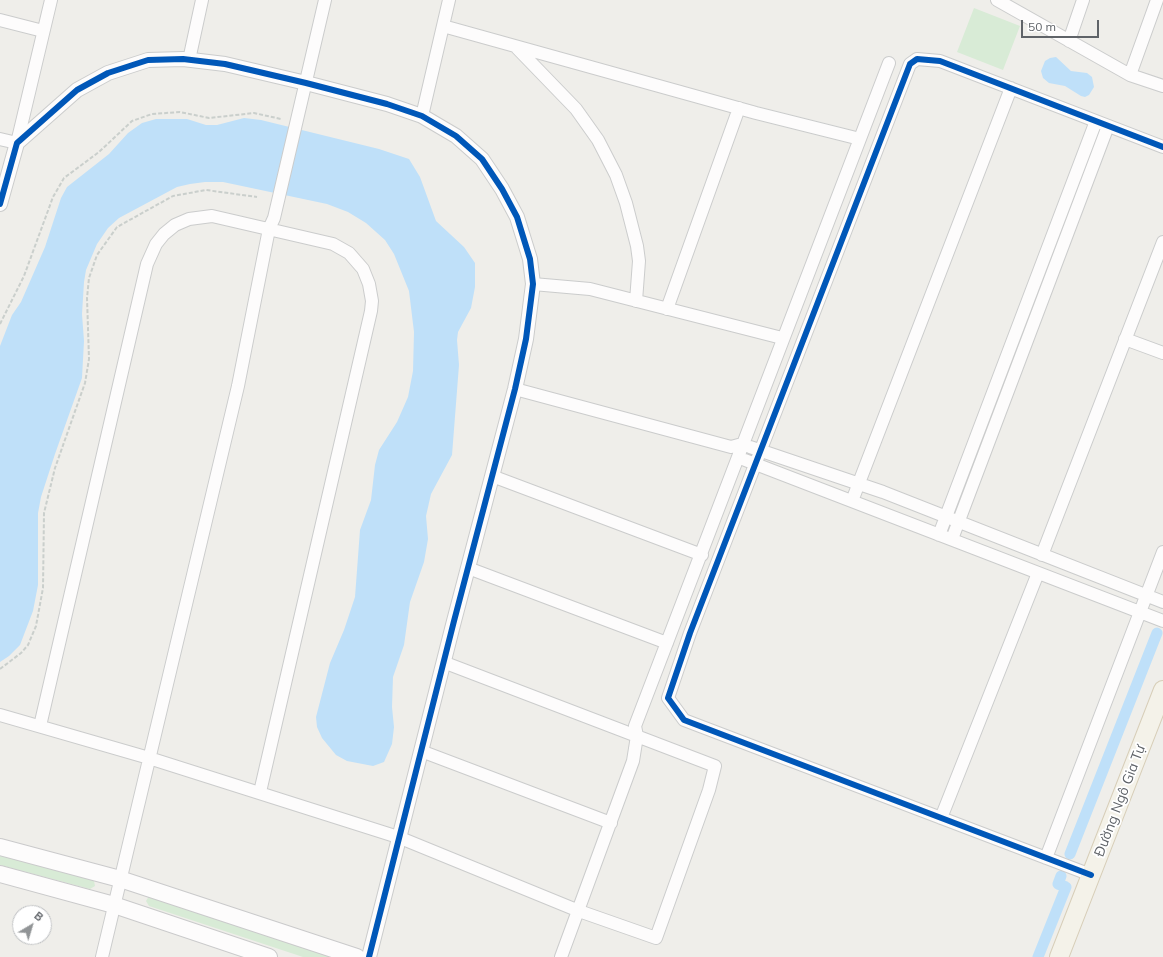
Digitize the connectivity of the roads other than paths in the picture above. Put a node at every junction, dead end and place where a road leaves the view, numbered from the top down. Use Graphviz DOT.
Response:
graph roads {
  1 [pos="51,0"];
  2 [pos="202,0"];
  3 [pos="325,0"];
  4 [pos="449,0"];
  5 [pos="997,0"];
  6 [pos="1083,0"];
  7 [pos="1157,0"];
  8 [pos="1016,5"];
  9 [pos="0,20"];
  10 [pos="443,26"];
  11 [pos="43,31"];
  12 [pos="1069,41"];
  13 [pos="516,47"];
  14 [pos="189,60"];
  15 [pos="889,63"];
  16 [pos="1130,75"];
  17 [pos="306,83"];
  18 [pos="1163,86"];
  19 [pos="1011,88"];
  20 [pos="739,108"];
  21 [pos="24,111"];
  22 [pos="422,116"];
  23 [pos="42,121"];
  24 [pos="1096,121"];
  25 [pos="1108,126"];
  26 [pos="0,139"];
  27 [pos="860,139"];
  28 [pos="17,143"];
  29 [pos="1163,147"];
  30 [pos="0,204"];
  31 [pos="1060,215"];
  32 [pos="1073,220"];
  33 [pos="269,229"];
  34 [pos="1163,242"];
  35 [pos="533,284"];
  36 [pos="636,301"];
  37 [pos="667,309"];
  38 [pos="1023,312"];
  39 [pos="1036,316"];
  40 [pos="782,338"];
  41 [pos="1125,339"];
  42 [pos="1163,353"];
  43 [pos="515,389"];
  44 [pos="988,405"];
  45 [pos="1000,409"];
  46 [pos="746,445"];
  47 [pos="762,450"];
  48 [pos="743,457"];
  49 [pos="492,476"];
  50 [pos="859,484"];
  51 [pos="852,501"];
  52 [pos="946,517"];
  53 [pos="957,522"];
  54 [pos="939,535"];
  55 [pos="952,539"];
  56 [pos="1163,552"];
  57 [pos="702,555"];
  58 [pos="1045,556"];
  59 [pos="468,568"];
  60 [pos="1040,574"];
  61 [pos="1147,596"];
  62 [pos="1163,602"];
  63 [pos="1140,612"];
  64 [pos="1163,621"];
  65 [pos="667,643"];
  66 [pos="443,662"];
  67 [pos="1163,690"];
  68 [pos="0,715"];
  69 [pos="40,726"];
  70 [pos="637,736"];
  71 [pos="421,751"];
  72 [pos="149,758"];
  73 [pos="260,792"];
  74 [pos="941,818"];
  75 [pos="611,823"];
  76 [pos="398,837"];
  77 [pos="0,847"];
  78 [pos="1046,858"];
  79 [pos="0,874"];
  80 [pos="1091,874"];
  81 [pos="120,879"];
  82 [pos="114,905"];
  83 [pos="578,911"];
  84 [pos="102,957"];
  85 [pos="269,957"];
  86 [pos="357,957"];
  87 [pos="369,957"];
  88 [pos="561,957"];
  89 [pos="1059,957"];
  1 -- 11 [label="street"];
  2 -- 14 [label="street"];
  3 -- 17 [label="street"];
  4 -- 10 [label="street"];
  5 -- 8 [label="street"];
  6 -- 12 [label="street"];
  7 -- 16 [label="street"];
  8 -- 12 [label="street"];
  9 -- 11 [label="street"];
  10 -- 13 [label="street"];
  10 -- 22 [label="street"];
  11 -- 21 [label="street"];
  12 -- 16 [label="street"];
  13 -- 20 [label="street"];
  13 -- 36 [label="street"];
  14 -- 17 [label="street"];
  14 -- 23 [label="street"];
  15 -- 27 [label="street"];
  16 -- 18 [label="street"];
  17 -- 22 [label="street"];
  17 -- 33 [label="street"];
  19 -- 24 [label="street"];
  19 -- 47 [label="street"];
  19 -- 50 [label="street"];
  20 -- 27 [label="street"];
  20 -- 37 [label="street"];
  21 -- 23 [label="street"];
  21 -- 28 [label="street"];
  22 -- 35 [label="street"];
  23 -- 28 [label="street"];
  24 -- 25 [label="street"];
  24 -- 31 [label="street"];
  25 -- 29 [label="street"];
  25 -- 32 [label="street"];
  26 -- 28 [label="street"];
  27 -- 40 [label="street"];
  28 -- 30 [label="street"];
  31 -- 32 [label="street"];
  31 -- 38 [label="street"];
  32 -- 39 [label="street"];
  33 -- 69 [label="street"];
  33 -- 72 [label="street"];
  33 -- 73 [label="street"];
  34 -- 41 [label="street"];
  35 -- 36 [label="street"];
  35 -- 43 [label="street"];
  36 -- 37 [label="street"];
  37 -- 40 [label="street"];
  38 -- 39 [label="street"];
  38 -- 44 [label="street"];
  39 -- 45 [label="street"];
  40 -- 46 [label="street"];
  41 -- 42 [label="street"];
  41 -- 58 [label="street"];
  43 -- 48 [label="street"];
  43 -- 49 [label="street"];
  44 -- 45 [label="street"];
  44 -- 52 [label="street"];
  45 -- 53 [label="street"];
  46 -- 47 [label="street"];
  46 -- 48 [label="street"];
  47 -- 48 [label="street"];
  47 -- 50 [label="street"];
  48 -- 51 [label="street"];
  48 -- 57 [label="street"];
  48 -- 74 [label="street"];
  49 -- 57 [label="street"];
  49 -- 59 [label="street"];
  50 -- 51 [label="street"];
  50 -- 52 [label="street"];
  51 -- 54 [label="street"];
  52 -- 53 [label="street"];
  52 -- 54 [label="street"];
  53 -- 55 [label="street"];
  53 -- 58 [label="street"];
  54 -- 55 [label="street"];
  55 -- 60 [label="street"];
  56 -- 61 [label="street"];
  57 -- 65 [label="street"];
  58 -- 60 [label="street"];
  58 -- 61 [label="street"];
  59 -- 65 [label="street"];
  59 -- 66 [label="street"];
  60 -- 63 [label="street"];
  60 -- 74 [label="street"];
  61 -- 62 [label="street"];
  61 -- 63 [label="street"];
  63 -- 64 [label="street"];
  63 -- 78 [label="street"];
  65 -- 70 [label="street"];
  66 -- 70 [label="street"];
  66 -- 71 [label="street"];
  67 -- 80 [label="main road, Đường Ngô Gia Tự"];
  68 -- 69 [label="street"];
  69 -- 72 [label="street"];
  70 -- 75 [label="street"];
  70 -- 83 [label="street"];
  71 -- 75 [label="street"];
  71 -- 76 [label="street"];
  72 -- 73 [label="street"];
  72 -- 81 [label="street"];
  73 -- 76 [label="street"];
  74 -- 78 [label="street"];
  75 -- 83 [label="street"];
  76 -- 83 [label="street"];
  76 -- 87 [label="street"];
  77 -- 81 [label="main road"];
  78 -- 80 [label="street"];
  79 -- 82 [label="main road"];
  80 -- 89 [label="main road, Đường Ngô Gia Tự"];
  81 -- 82 [label="street"];
  81 -- 86 [label="main road"];
  82 -- 84 [label="street"];
  82 -- 85 [label="main road"];
  83 -- 88 [label="street"];
}
